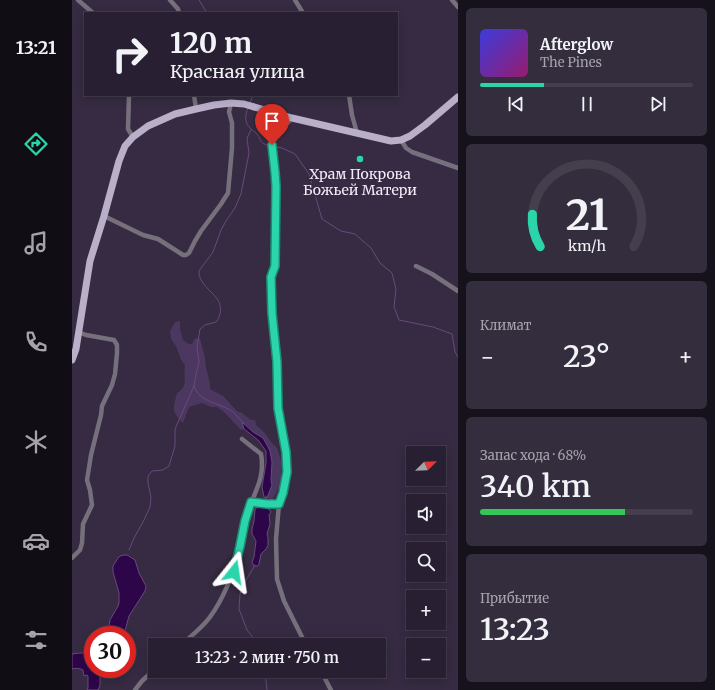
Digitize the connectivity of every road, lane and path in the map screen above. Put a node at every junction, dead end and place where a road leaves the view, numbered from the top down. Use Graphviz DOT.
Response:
graph roads {
  1 [pos="78,0"];
  2 [pos="170,0"];
  3 [pos="295,0"];
  4 [pos="452,0"];
  5 [pos="458,6"];
  6 [pos="92,12"];
  7 [pos="179,12"];
  8 [pos="302,12"];
  9 [pos="129,96"];
  10 [pos="194,96"];
  11 [pos="349,96"];
  12 [pos="458,98"];
  13 [pos="231,103"];
  14 [pos="196,109"];
  15 [pos="292,118"];
  16 [pos="357,133"];
  17 [pos="133,138"];
  18 [pos="401,140"];
  19 [pos="458,168"];
  20 [pos="104,216"];
  21 [pos="416,266"];
  22 [pos="458,291"];
  23 [pos="78,332"];
  24 [pos="72,360"];
  25 [pos="242,439"];
  26 [pos="251,502"];
  27 [pos="279,504"];
  28 [pos="72,558"];
  29 [pos="189,638"];
  30 [pos="302,638"];
  31 [pos="148,675"];
  32 [pos="325,678"];
  33 [pos="135,690"];
  34 [pos="331,690"];
  1 -- 6 [label="street"];
  2 -- 7 [label="street"];
  3 -- 8 [label="street"];
  4 -- 5 [label="street"];
  9 -- 17 [label="street"];
  10 -- 14 [label="street"];
  11 -- 16 [label="street"];
  12 -- 18 [label="main road"];
  13 -- 14 [label="main road"];
  13 -- 15 [label="main road"];
  13 -- 20 [label="street"];
  14 -- 17 [label="main road"];
  15 -- 16 [label="main road"];
  15 -- 27 [label="street"];
  16 -- 18 [label="main road"];
  17 -- 20 [label="main road"];
  18 -- 19 [label="street"];
  20 -- 23 [label="main road"];
  21 -- 22 [label="street"];
  23 -- 24 [label="main road"];
  23 -- 28 [label="street"];
  25 -- 26 [label="street"];
  26 -- 27 [label="street"];
  26 -- 29 [label="street"];
  27 -- 30 [label="street"];
  31 -- 33 [label="street"];
  32 -- 34 [label="street"];
}
